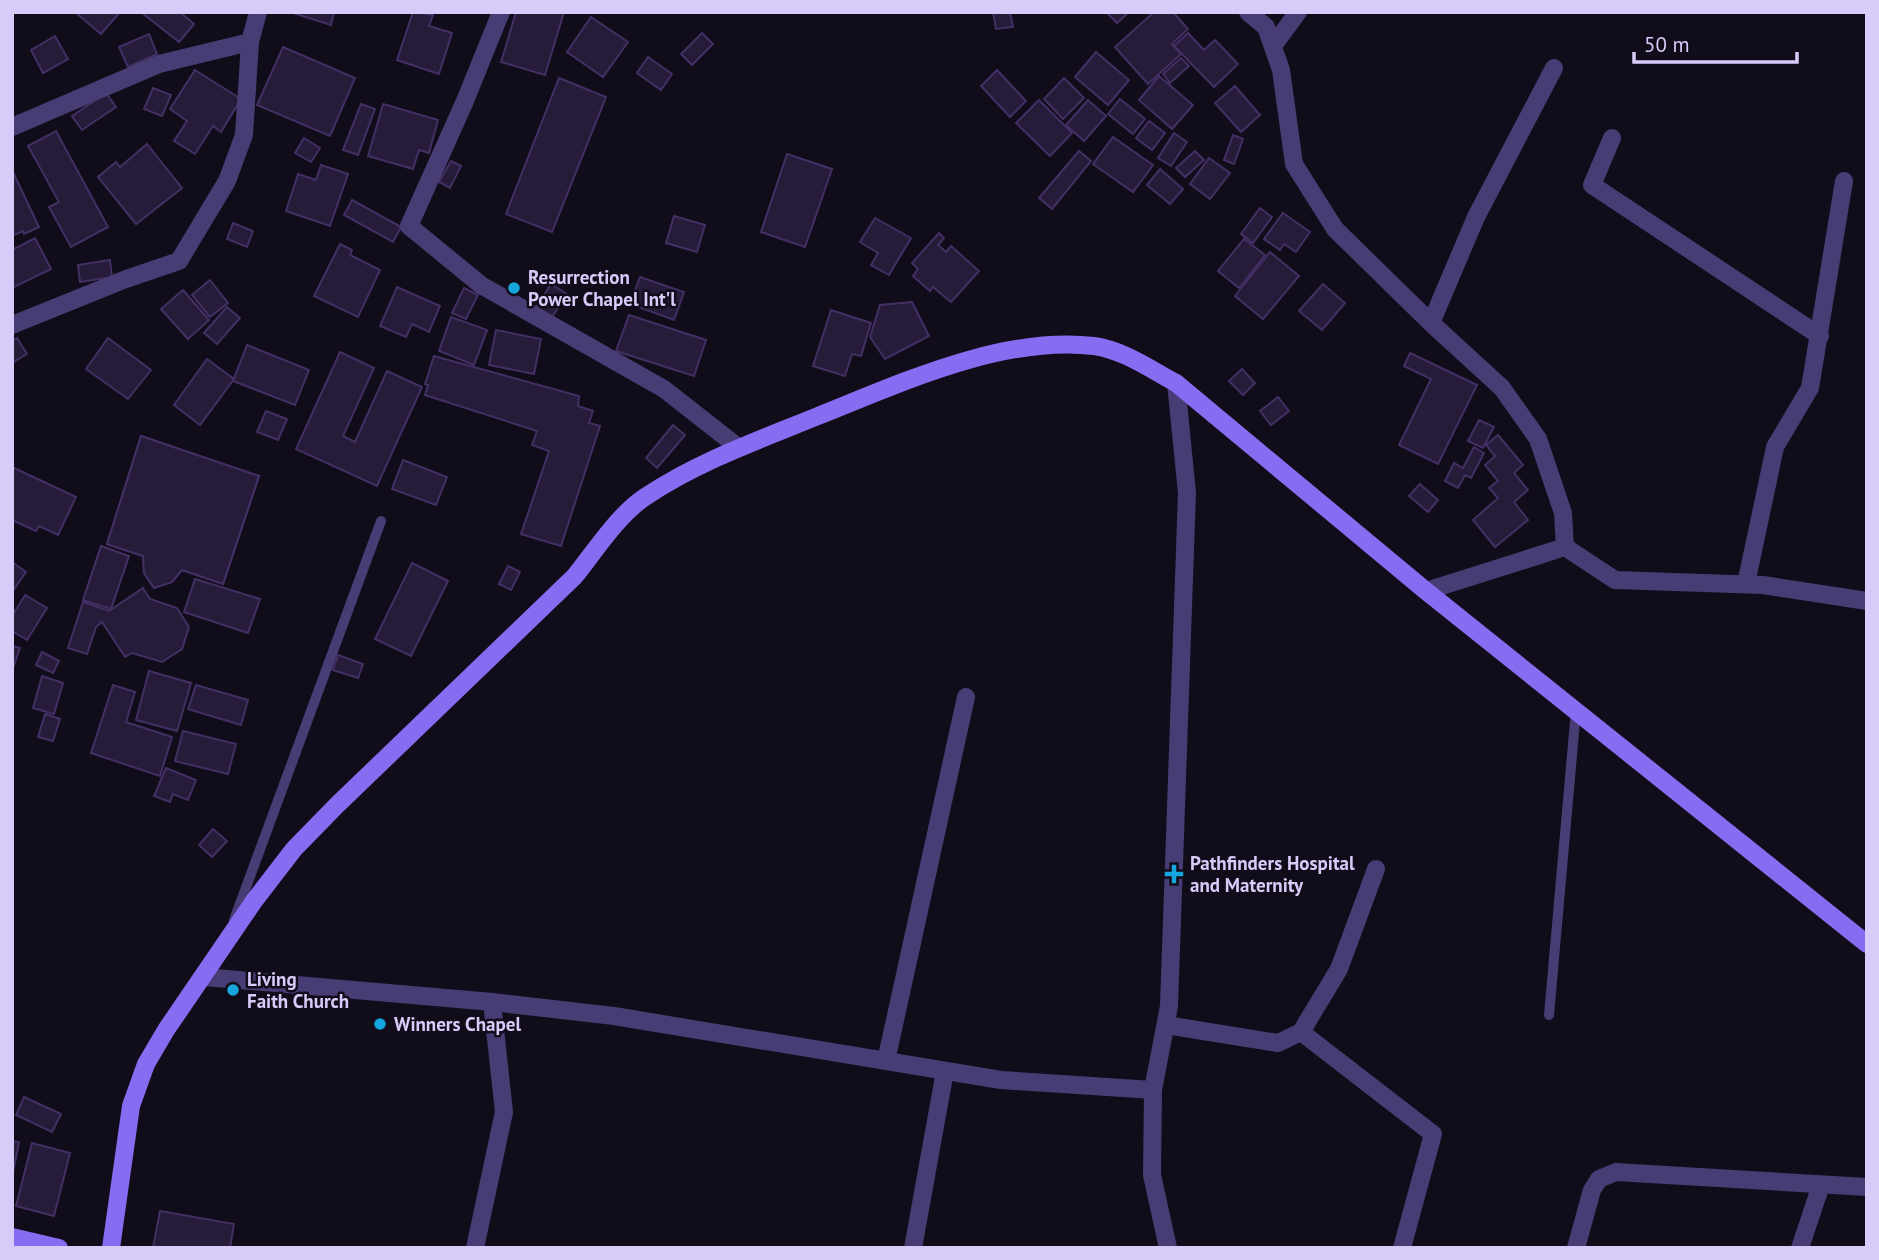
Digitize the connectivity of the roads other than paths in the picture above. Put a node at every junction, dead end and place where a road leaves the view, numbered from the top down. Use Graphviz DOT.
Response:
graph roads {
  1 [pos="258,12"];
  2 [pos="501,12"];
  3 [pos="1248,12"];
  4 [pos="1298,12"];
  5 [pos="250,42"];
  6 [pos="1273,46"];
  7 [pos="1554,68"];
  8 [pos="12,127"];
  9 [pos="1612,138"];
  10 [pos="1844,181"];
  11 [pos="1431,323"];
  12 [pos="12,325"];
  13 [pos="1820,336"];
  14 [pos="1176,383"];
  15 [pos="738,447"];
  16 [pos="381,521"];
  17 [pos="1565,547"];
  18 [pos="1746,584"];
  19 [pos="1426,591"];
  20 [pos="1867,601"];
  21 [pos="966,697"];
  22 [pos="1576,709"];
  23 [pos="1376,869"];
  24 [pos="1867,944"];
  25 [pos="224,946"];
  26 [pos="204,977"];
  27 [pos="492,1002"];
  28 [pos="1549,1015"];
  29 [pos="1166,1025"];
  30 [pos="1301,1032"];
  31 [pos="886,1061"];
  32 [pos="945,1071"];
  33 [pos="1153,1090"];
  34 [pos="1821,1185"];
  35 [pos="1867,1187"];
  36 [pos="12,1237"];
  37 [pos="59,1248"];
  38 [pos="110,1248"];
  39 [pos="475,1248"];
  40 [pos="913,1248"];
  41 [pos="1168,1248"];
  42 [pos="1402,1248"];
  43 [pos="1576,1248"];
  44 [pos="1800,1248"];
  1 -- 5 [label="street"];
  2 -- 15 [label="street"];
  3 -- 6 [label="street"];
  4 -- 6 [label="street"];
  5 -- 8 [label="street"];
  5 -- 12 [label="street"];
  6 -- 11 [label="street"];
  7 -- 11 [label="street"];
  9 -- 13 [label="street"];
  10 -- 13 [label="street"];
  11 -- 17 [label="street"];
  13 -- 18 [label="street"];
  14 -- 15 [label="street"];
  14 -- 19 [label="street"];
  14 -- 29 [label="street"];
  15 -- 25 [label="street"];
  16 -- 25 [label="lane"];
  17 -- 18 [label="street"];
  17 -- 19 [label="street"];
  18 -- 20 [label="street"];
  19 -- 22 [label="street"];
  21 -- 31 [label="street"];
  22 -- 24 [label="street"];
  22 -- 28 [label="lane"];
  23 -- 30 [label="street"];
  25 -- 26 [label="street"];
  26 -- 27 [label="street"];
  26 -- 38 [label="street"];
  27 -- 31 [label="street"];
  27 -- 39 [label="street"];
  29 -- 30 [label="street"];
  29 -- 33 [label="street"];
  30 -- 42 [label="street"];
  31 -- 32 [label="street"];
  32 -- 33 [label="street"];
  32 -- 40 [label="street"];
  33 -- 41 [label="street"];
  34 -- 35 [label="street"];
  34 -- 43 [label="street"];
  34 -- 44 [label="street"];
  36 -- 37 [label="street"];
}
